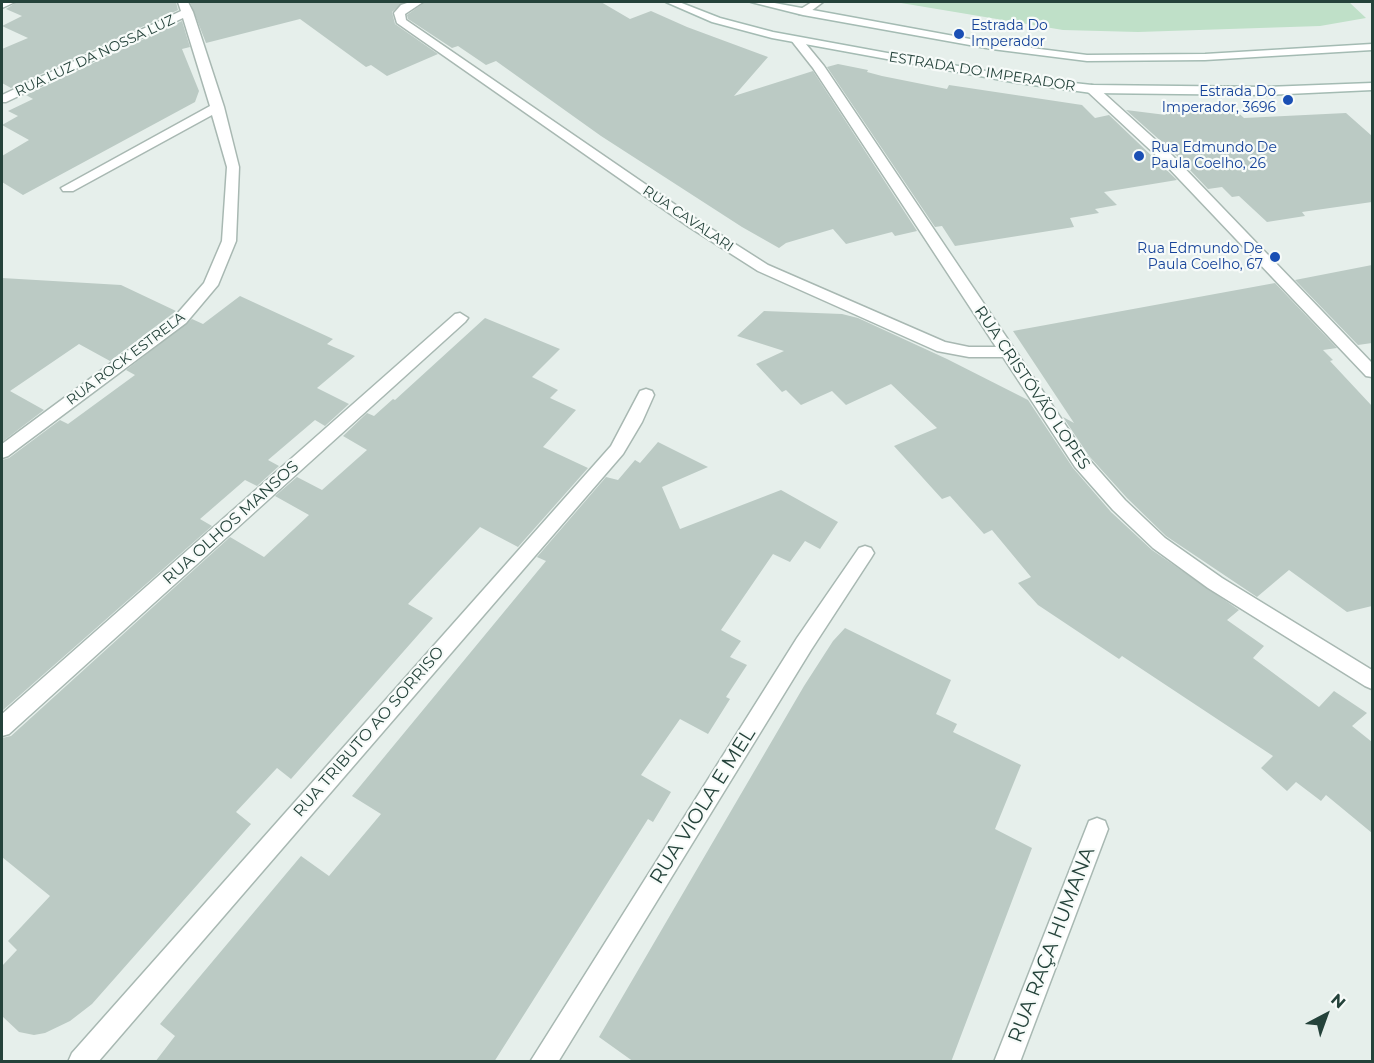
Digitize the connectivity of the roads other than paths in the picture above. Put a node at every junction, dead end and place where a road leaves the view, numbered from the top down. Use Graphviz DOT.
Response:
graph roads {
  1 [pos="10,2"];
  2 [pos="418,2"];
  3 [pos="671,2"];
  4 [pos="756,2"];
  5 [pos="818,2"];
  6 [pos="2,5"];
  7 [pos="186,7"];
  8 [pos="803,12"];
  9 [pos="797,40"];
  10 [pos="1372,47"];
  11 [pos="1372,88"];
  12 [pos="1092,89"];
  13 [pos="2,99"];
  14 [pos="218,107"];
  15 [pos="69,188"];
  16 [pos="460,318"];
  17 [pos="1006,352"];
  18 [pos="1372,372"];
  19 [pos="646,395"];
  20 [pos="2,452"];
  21 [pos="865,553"];
  22 [pos="1372,680"];
  23 [pos="2,727"];
  24 [pos="1097,829"];
  25 [pos="81,1062"];
  26 [pos="543,1062"];
  27 [pos="1007,1062"];
  1 -- 6 [label="street"];
  2 -- 17 [label="street, RUA CAVALARI"];
  3 -- 9 [label="street, ESTRADA DO IMPERADOR"];
  4 -- 8 [label="street, ESTRADA DO IMPERADOR"];
  5 -- 8 [label="street"];
  7 -- 13 [label="street, RUA LUZ DA NOSSA LUZ"];
  7 -- 14 [label="street, RUA ROCK ESTRELA"];
  8 -- 10 [label="street, ESTRADA DO IMPERADOR"];
  9 -- 12 [label="street, ESTRADA DO IMPERADOR"];
  9 -- 17 [label="street, RUA CRISTÓVÃO LOPES"];
  11 -- 12 [label="street, ESTRADA DO IMPERADOR"];
  12 -- 18 [label="street"];
  14 -- 15 [label="street"];
  14 -- 20 [label="street, RUA ROCK ESTRELA"];
  16 -- 23 [label="street, RUA OLHOS MANSOS"];
  17 -- 22 [label="street, RUA CRISTÓVÃO LOPES"];
  19 -- 25 [label="street, RUA TRIBUTO AO SORRISO"];
  21 -- 26 [label="street, RUA VIOLA E MEL"];
  24 -- 27 [label="street, RUA RAÇA HUMANA"];
}
